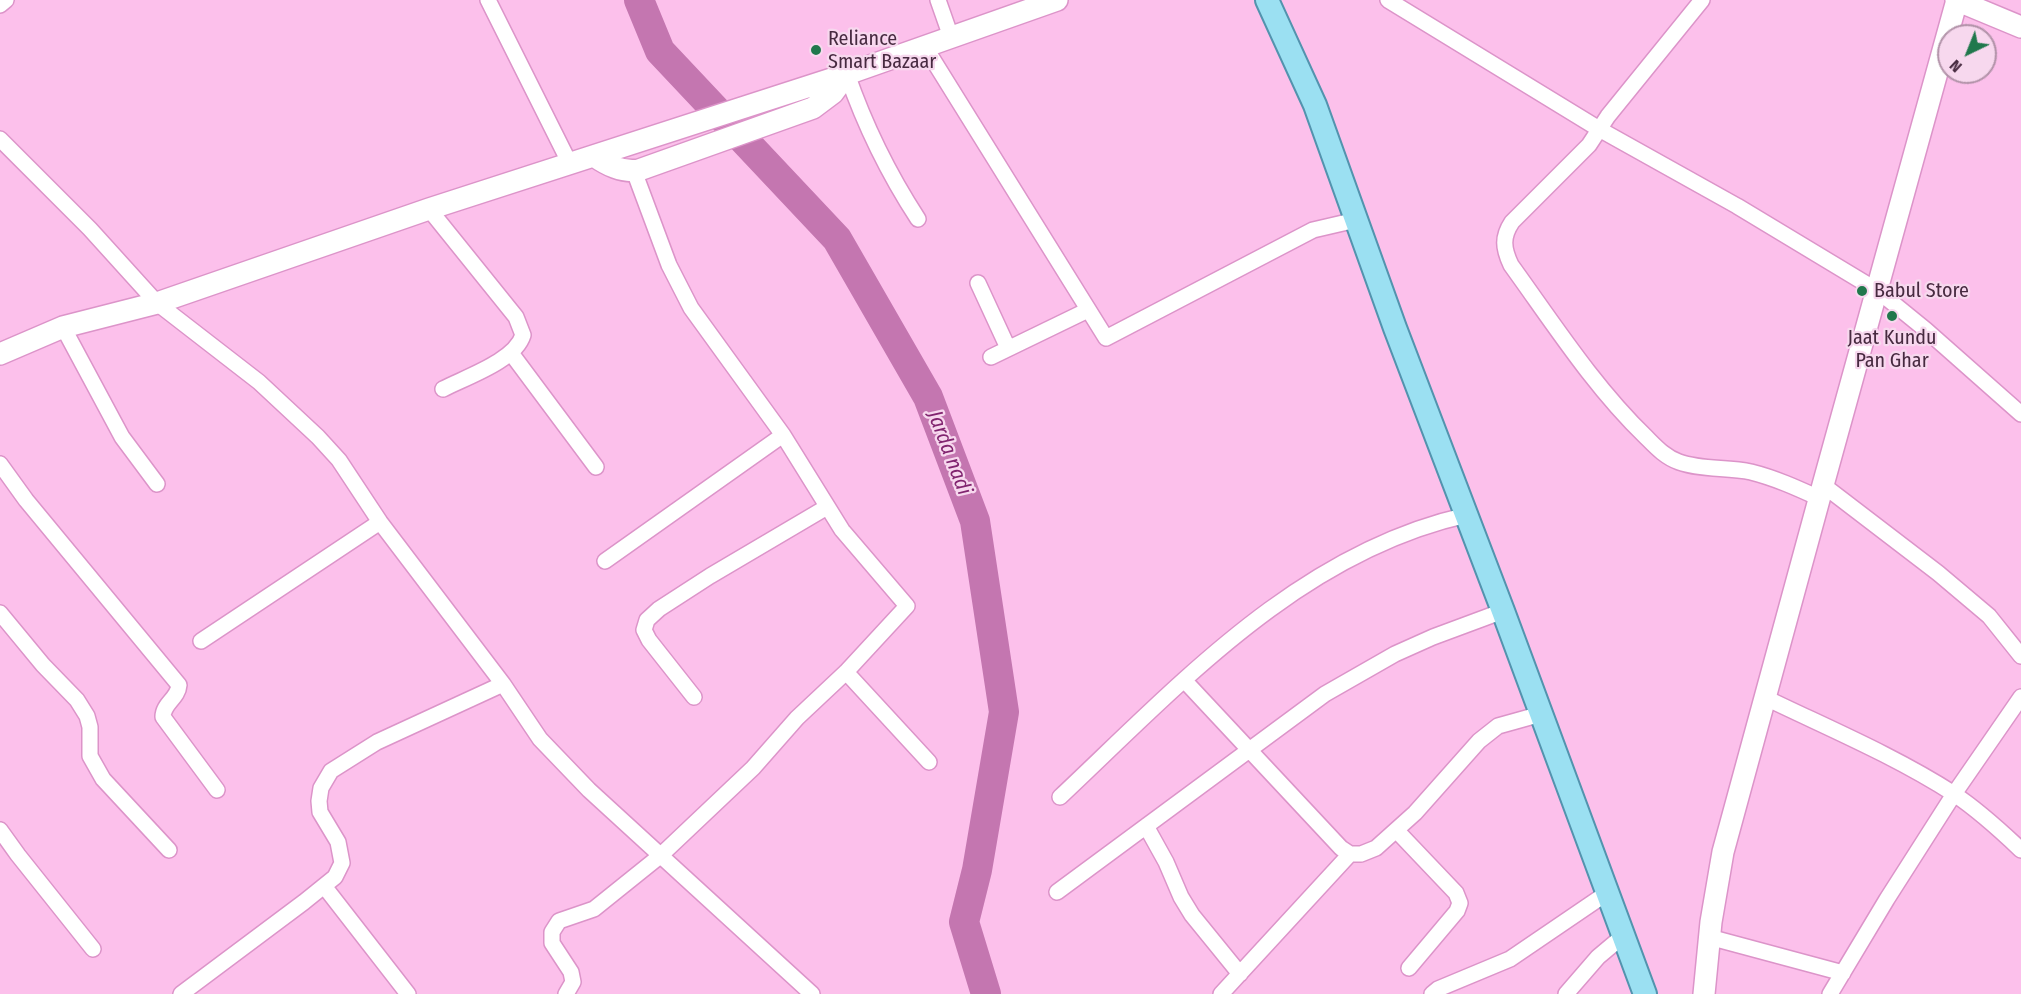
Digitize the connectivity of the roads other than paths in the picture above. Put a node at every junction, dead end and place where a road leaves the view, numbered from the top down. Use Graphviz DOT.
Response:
graph roads {
  1 [pos="6,0"];
  2 [pos="488,0"];
  3 [pos="938,0"];
  4 [pos="1267,0"];
  5 [pos="1388,0"];
  6 [pos="1702,0"];
  7 [pos="1957,0"];
  8 [pos="1052,1"];
  9 [pos="0,5"];
  10 [pos="2021,27"];
  11 [pos="951,37"];
  12 [pos="925,47"];
  13 [pos="848,74"];
  14 [pos="1599,129"];
  15 [pos="0,139"];
  16 [pos="598,154"];
  17 [pos="570,164"];
  18 [pos="637,171"];
  19 [pos="429,209"];
  20 [pos="918,219"];
  21 [pos="1356,220"];
  22 [pos="978,283"];
  23 [pos="1878,291"];
  24 [pos="157,303"];
  25 [pos="1088,309"];
  26 [pos="63,327"];
  27 [pos="1008,348"];
  28 [pos="511,353"];
  29 [pos="0,354"];
  30 [pos="991,357"];
  31 [pos="443,388"];
  32 [pos="2021,414"];
  33 [pos="783,435"];
  34 [pos="0,464"];
  35 [pos="597,467"];
  36 [pos="157,484"];
  37 [pos="1821,491"];
  38 [pos="827,507"];
  39 [pos="1467,515"];
  40 [pos="380,522"];
  41 [pos="605,561"];
  42 [pos="1503,611"];
  43 [pos="0,613"];
  44 [pos="201,641"];
  45 [pos="2021,656"];
  46 [pos="846,672"];
  47 [pos="1184,680"];
  48 [pos="504,684"];
  49 [pos="694,697"];
  50 [pos="2021,697"];
  51 [pos="1766,698"];
  52 [pos="1541,714"];
  53 [pos="1250,749"];
  54 [pos="929,762"];
  55 [pos="218,790"];
  56 [pos="1954,794"];
  57 [pos="1060,797"];
  58 [pos="1146,826"];
  59 [pos="0,830"];
  60 [pos="1397,831"];
  61 [pos="169,850"];
  62 [pos="2021,850"];
  63 [pos="1350,854"];
  64 [pos="660,856"];
  65 [pos="324,886"];
  66 [pos="1057,892"];
  67 [pos="1607,893"];
  68 [pos="1623,936"];
  69 [pos="1709,937"];
  70 [pos="93,949"];
  71 [pos="1409,968"];
  72 [pos="1843,973"];
  73 [pos="1240,974"];
  74 [pos="181,994"];
  75 [pos="408,994"];
  76 [pos="566,994"];
  77 [pos="812,994"];
  78 [pos="1221,994"];
  79 [pos="1432,994"];
  80 [pos="1566,994"];
  81 [pos="1645,994"];
  82 [pos="1704,994"];
  83 [pos="1830,994"];
  1 -- 9 [label="street"];
  2 -- 17 [label="street"];
  3 -- 11 [label="street"];
  4 -- 21 [label="main road"];
  5 -- 14 [label="street"];
  6 -- 14 [label="street"];
  7 -- 10 [label="street"];
  7 -- 23 [label="street"];
  8 -- 11 [label="street"];
  11 -- 12 [label="street"];
  12 -- 13 [label="street"];
  12 -- 25 [label="street"];
  13 -- 16 [label="street"];
  13 -- 18 [label="street"];
  13 -- 20 [label="street"];
  14 -- 23 [label="street"];
  14 -- 37 [label="street"];
  15 -- 24 [label="street"];
  16 -- 17 [label="street"];
  16 -- 18 [label="street"];
  17 -- 19 [label="street"];
  18 -- 33 [label="street"];
  19 -- 24 [label="street"];
  19 -- 28 [label="street"];
  21 -- 25 [label="street"];
  21 -- 39 [label="main road"];
  22 -- 27 [label="street"];
  23 -- 32 [label="street"];
  23 -- 37 [label="street"];
  24 -- 26 [label="street"];
  24 -- 40 [label="street"];
  25 -- 27 [label="street"];
  26 -- 29 [label="street"];
  26 -- 36 [label="street"];
  27 -- 30 [label="street"];
  28 -- 31 [label="street"];
  28 -- 35 [label="street"];
  33 -- 38 [label="street"];
  33 -- 41 [label="street"];
  34 -- 55 [label="street"];
  37 -- 45 [label="street"];
  37 -- 51 [label="street"];
  38 -- 46 [label="street"];
  38 -- 49 [label="street"];
  39 -- 42 [label="main road"];
  39 -- 47 [label="street"];
  40 -- 44 [label="street"];
  40 -- 48 [label="street"];
  42 -- 52 [label="main road"];
  42 -- 53 [label="street"];
  43 -- 61 [label="street"];
  46 -- 54 [label="street"];
  46 -- 64 [label="street"];
  47 -- 53 [label="street"];
  47 -- 57 [label="street"];
  48 -- 64 [label="street"];
  48 -- 65 [label="street"];
  50 -- 56 [label="street"];
  51 -- 56 [label="street"];
  51 -- 69 [label="street"];
  52 -- 60 [label="street"];
  52 -- 67 [label="main road"];
  53 -- 58 [label="street"];
  53 -- 63 [label="street"];
  56 -- 62 [label="street"];
  56 -- 72 [label="street"];
  58 -- 66 [label="street"];
  58 -- 73 [label="street"];
  59 -- 70 [label="street"];
  60 -- 63 [label="street"];
  60 -- 71 [label="street"];
  63 -- 73 [label="street"];
  64 -- 76 [label="street"];
  64 -- 77 [label="street"];
  65 -- 74 [label="street"];
  65 -- 75 [label="street"];
  67 -- 68 [label="main road"];
  67 -- 79 [label="street"];
  68 -- 80 [label="street"];
  68 -- 81 [label="main road"];
  69 -- 72 [label="street"];
  69 -- 82 [label="street"];
  72 -- 83 [label="street"];
  73 -- 78 [label="street"];
}
